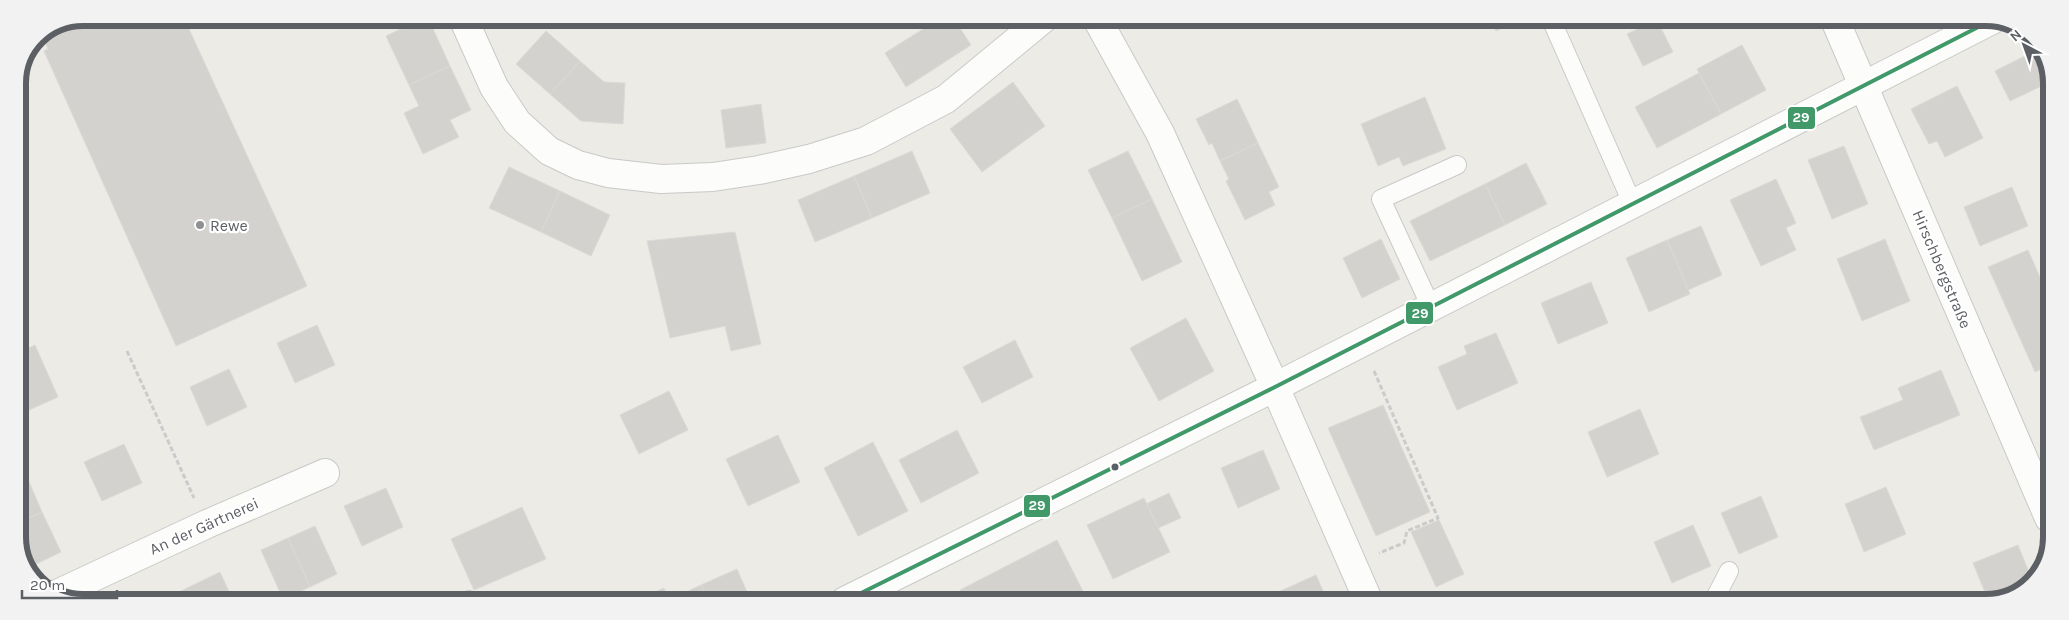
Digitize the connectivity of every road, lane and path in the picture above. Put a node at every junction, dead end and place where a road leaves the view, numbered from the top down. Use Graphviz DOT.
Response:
graph roads {
  1 [pos="467,26"];
  2 [pos="1035,26"];
  3 [pos="1101,26"];
  4 [pos="1554,26"];
  5 [pos="1838,26"];
  6 [pos="1980,26"];
  7 [pos="1863,86"];
  8 [pos="1457,165"];
  9 [pos="1632,205"];
  10 [pos="1431,307"];
  11 [pos="1361,342"];
  12 [pos="127,351"];
  13 [pos="1275,387"];
  14 [pos="325,473"];
  15 [pos="2043,504"];
  16 [pos="207,524"];
  17 [pos="1353,565"];
  18 [pos="1729,571"];
  19 [pos="64,591"];
  20 [pos="859,594"];
  21 [pos="1366,594"];
  22 [pos="1716,594"];
  1 -- 2 [label="street"];
  3 -- 13 [label="street"];
  4 -- 9 [label="lane"];
  5 -- 7 [label="street, Hirschbergstraße"];
  6 -- 7 [label="street"];
  7 -- 9 [label="street"];
  7 -- 15 [label="street, Hirschbergstraße"];
  8 -- 10 [label="lane"];
  9 -- 10 [label="street"];
  10 -- 11 [label="street"];
  11 -- 13 [label="street"];
  11 -- 17 [label="path"];
  12 -- 16 [label="path"];
  13 -- 17 [label="street"];
  13 -- 20 [label="street"];
  14 -- 16 [label="street, An der Gärtnerei"];
  16 -- 19 [label="street, An der Gärtnerei"];
  17 -- 21 [label="street"];
  18 -- 22 [label="lane"];
}
